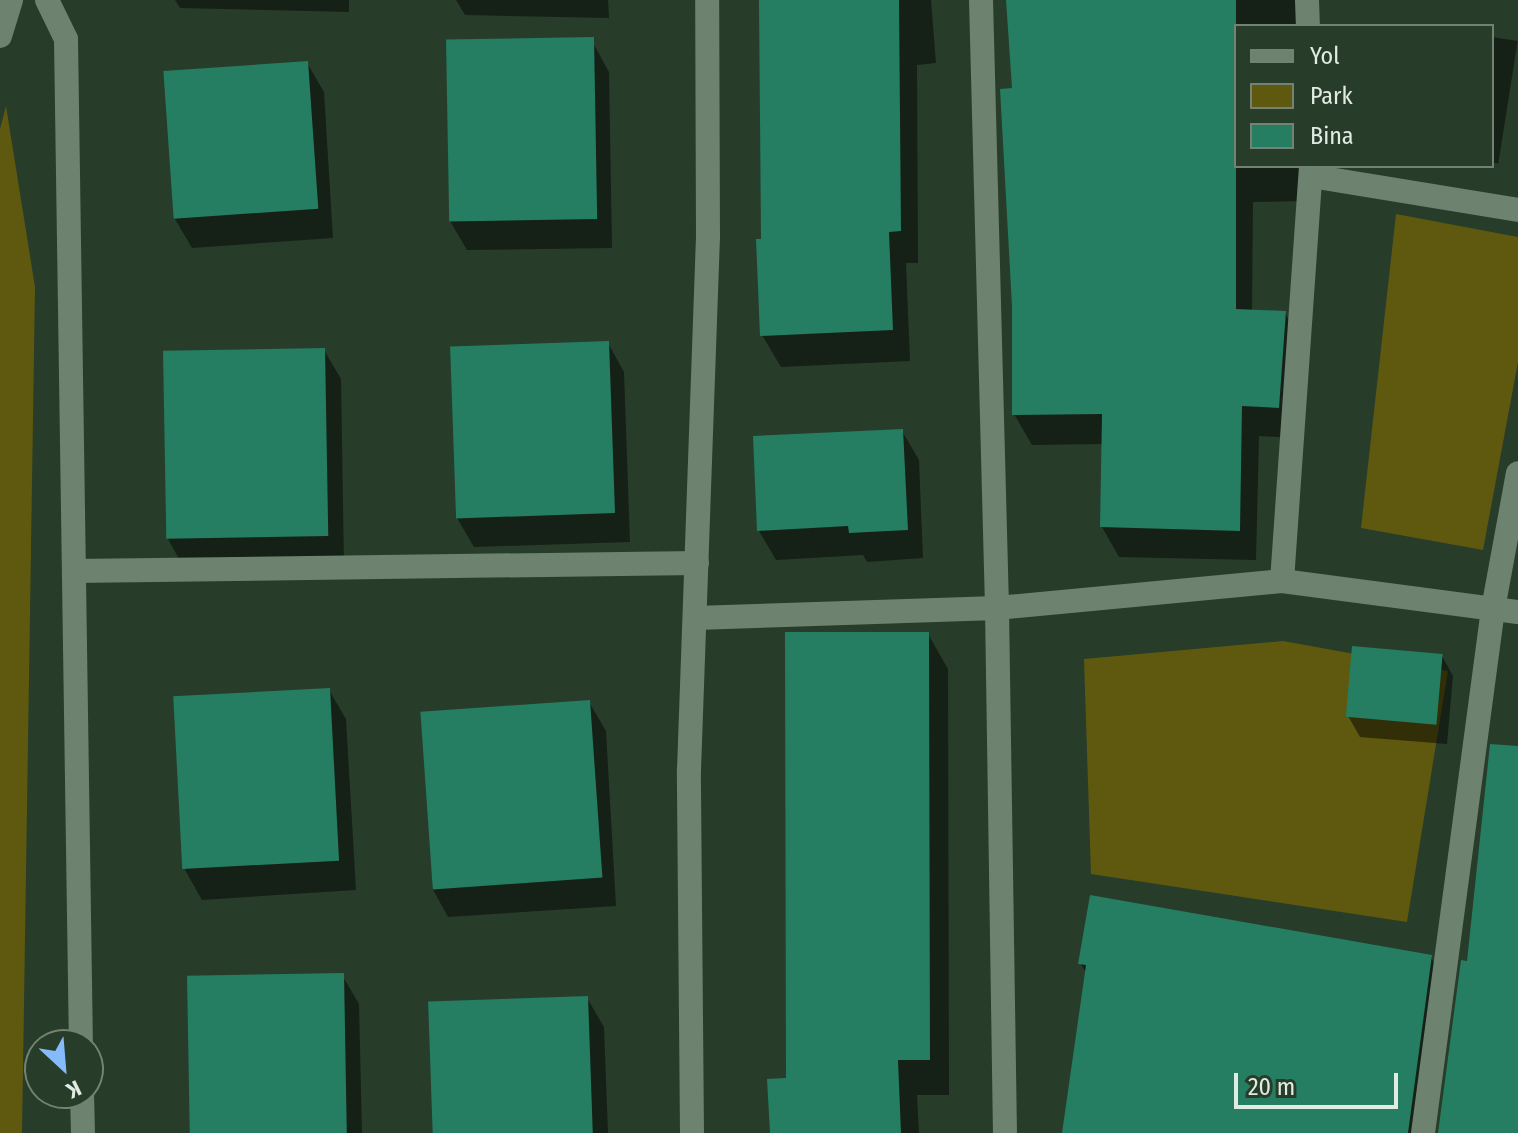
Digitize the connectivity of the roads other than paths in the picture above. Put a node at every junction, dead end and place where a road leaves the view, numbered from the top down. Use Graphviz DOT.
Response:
graph roads {
  1 [pos="11,0"];
  2 [pos="47,0"];
  3 [pos="707,0"];
  4 [pos="981,0"];
  5 [pos="1307,0"];
  6 [pos="1308,24"];
  7 [pos="0,36"];
  8 [pos="1311,171"];
  9 [pos="1518,210"];
  10 [pos="1518,473"];
  11 [pos="697,563"];
  12 [pos="74,571"];
  13 [pos="1282,581"];
  14 [pos="997,608"];
  15 [pos="1493,609"];
  16 [pos="1518,612"];
  17 [pos="695,618"];
  18 [pos="81,1029"];
  19 [pos="82,1109"];
  20 [pos="83,1133"];
  21 [pos="692,1133"];
  22 [pos="1005,1133"];
  23 [pos="1423,1133"];
  1 -- 7 [label="street"];
  2 -- 12 [label="street"];
  3 -- 11 [label="street"];
  4 -- 14 [label="street"];
  5 -- 6 [label="street"];
  8 -- 9 [label="street"];
  8 -- 13 [label="street"];
  10 -- 15 [label="street"];
  11 -- 12 [label="street"];
  11 -- 17 [label="street"];
  12 -- 18 [label="street"];
  13 -- 14 [label="street"];
  13 -- 15 [label="street"];
  14 -- 17 [label="street"];
  14 -- 22 [label="street"];
  15 -- 16 [label="street"];
  15 -- 23 [label="street"];
  17 -- 21 [label="street"];
  19 -- 20 [label="street"];
}
